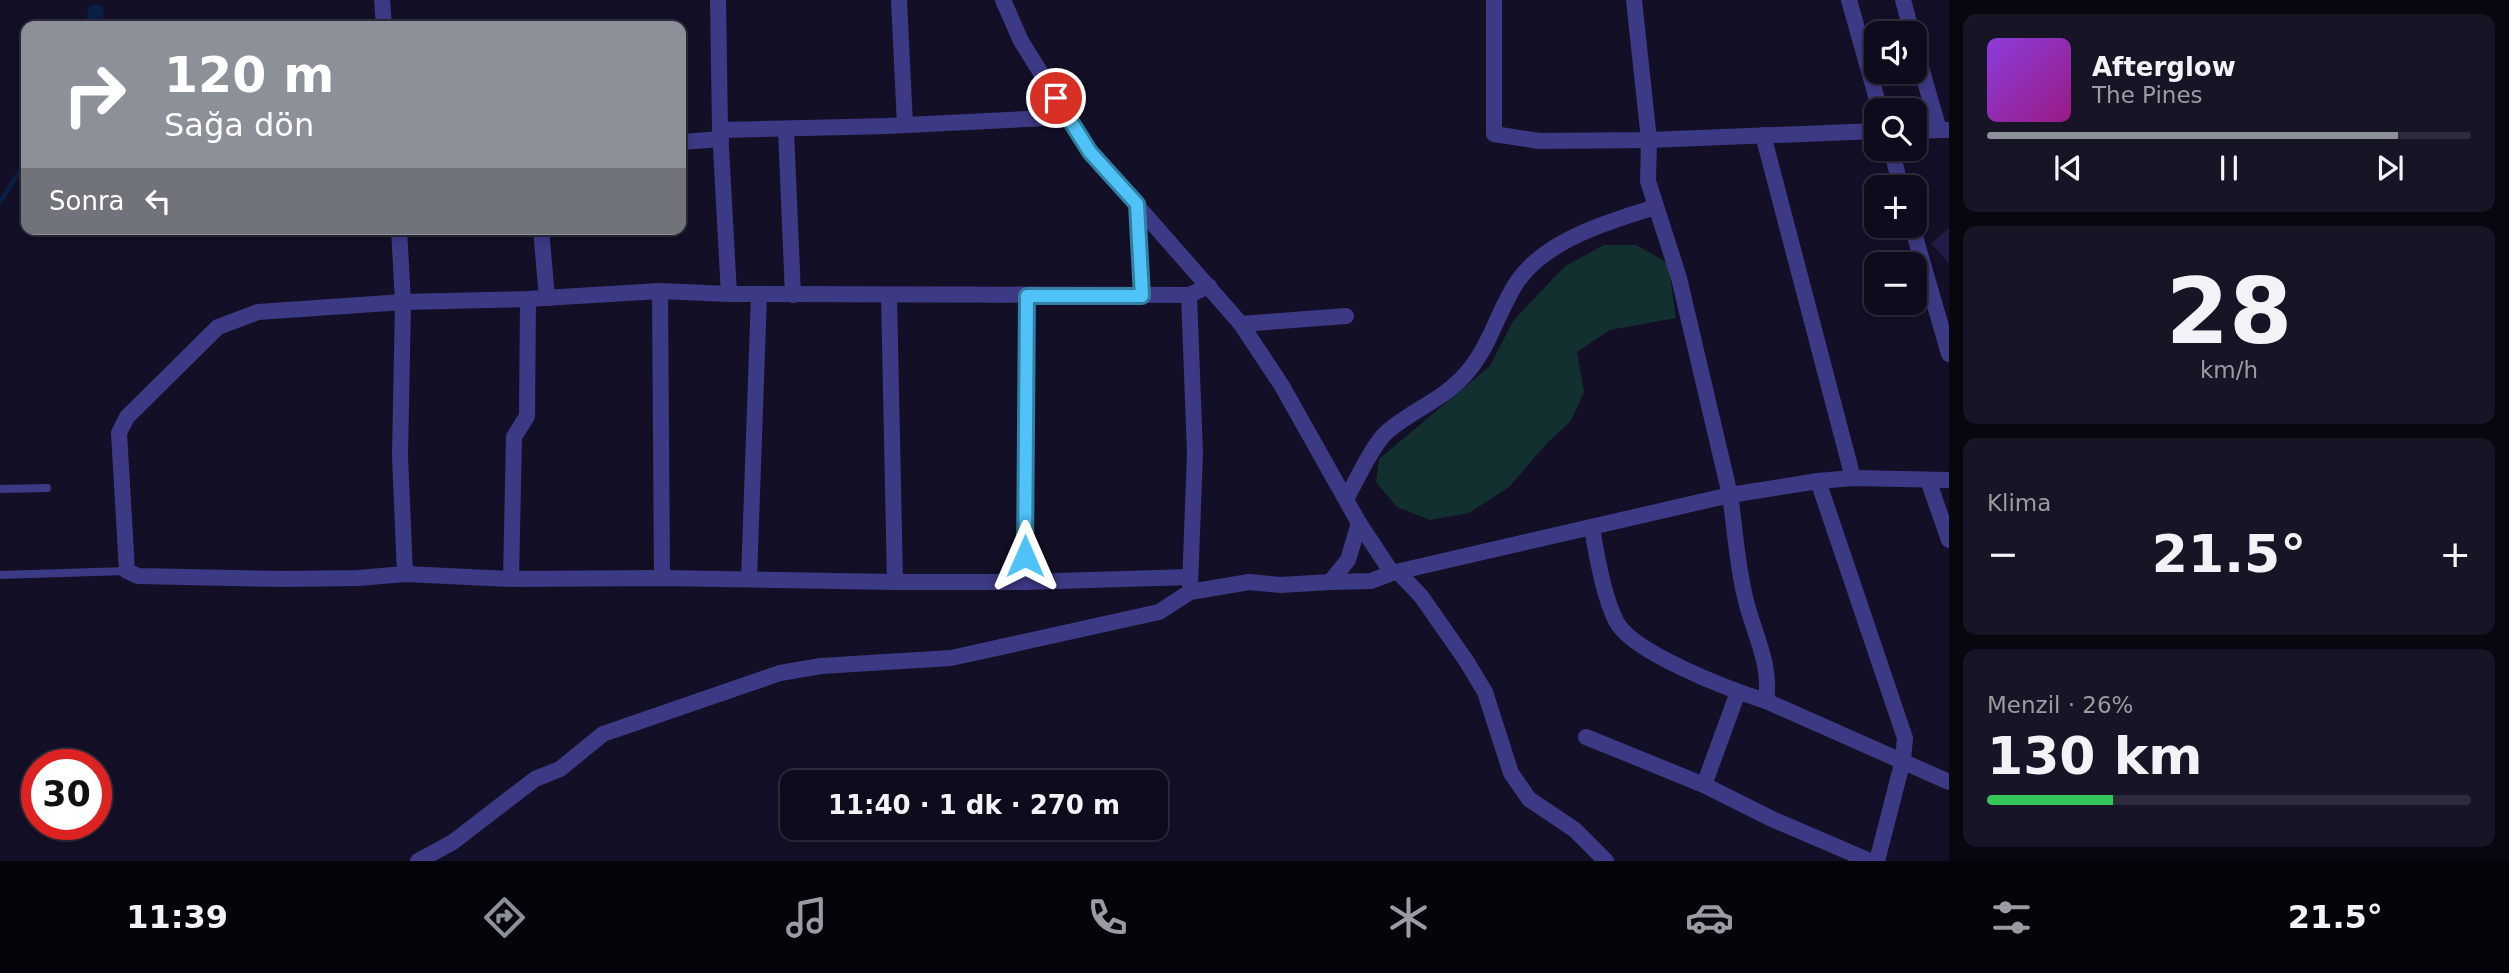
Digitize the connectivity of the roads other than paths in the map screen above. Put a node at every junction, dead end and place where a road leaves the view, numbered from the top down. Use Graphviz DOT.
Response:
graph roads {
  1 [pos="382,0"];
  2 [pos="718,0"];
  3 [pos="899,0"];
  4 [pos="1003,0"];
  5 [pos="1493,0"];
  6 [pos="1634,0"];
  7 [pos="1849,0"];
  8 [pos="1903,0"];
  9 [pos="384,21"];
  10 [pos="1909,21"];
  11 [pos="1927,81"];
  12 [pos="1877,98"];
  13 [pos="1068,117"];
  14 [pos="905,125"];
  15 [pos="786,130"];
  16 [pos="1944,130"];
  17 [pos="1864,131"];
  18 [pos="721,135"];
  19 [pos="1763,135"];
  20 [pos="686,141"];
  21 [pos="1649,141"];
  22 [pos="1137,204"];
  23 [pos="1656,207"];
  24 [pos="399,235"];
  25 [pos="542,235"];
  26 [pos="1915,238"];
  27 [pos="1209,286"];
  28 [pos="660,291"];
  29 [pos="729,294"];
  30 [pos="759,295"];
  31 [pos="793,295"];
  32 [pos="889,295"];
  33 [pos="1189,295"];
  34 [pos="1027,296"];
  35 [pos="1142,296"];
  36 [pos="547,298"];
  37 [pos="528,299"];
  38 [pos="403,302"];
  39 [pos="1346,316"];
  40 [pos="1241,324"];
  41 [pos="1949,354"];
  42 [pos="1853,478"];
  43 [pos="1928,480"];
  44 [pos="1949,480"];
  45 [pos="1818,481"];
  46 [pos="47,488"];
  47 [pos="0,489"];
  48 [pos="1730,495"];
  49 [pos="1346,499"];
  50 [pos="1359,523"];
  51 [pos="1592,527"];
  52 [pos="1949,540"];
  53 [pos="127,571"];
  54 [pos="1395,572"];
  55 [pos="405,574"];
  56 [pos="0,575"];
  57 [pos="662,578"];
  58 [pos="511,579"];
  59 [pos="749,579"];
  60 [pos="895,582"];
  61 [pos="1025,582"];
  62 [pos="1329,582"];
  63 [pos="1190,585"];
  64 [pos="1738,692"];
  65 [pos="1766,701"];
  66 [pos="1586,737"];
  67 [pos="1903,760"];
  68 [pos="1949,782"];
  69 [pos="1704,785"];
  70 [pos="418,861"];
  71 [pos="1606,861"];
  72 [pos="1870,861"];
  73 [pos="1877,861"];
  1 -- 9 [label="street"];
  2 -- 18 [label="street"];
  3 -- 14 [label="street"];
  4 -- 13 [label="street"];
  5 -- 21 [label="street"];
  6 -- 21 [label="street"];
  7 -- 12 [label="street"];
  8 -- 10 [label="street"];
  11 -- 16 [label="street"];
  13 -- 14 [label="street"];
  13 -- 22 [label="street"];
  14 -- 15 [label="street"];
  15 -- 18 [label="street"];
  15 -- 31 [label="street"];
  17 -- 19 [label="street"];
  18 -- 20 [label="street"];
  18 -- 29 [label="street"];
  19 -- 21 [label="street"];
  19 -- 42 [label="street"];
  21 -- 23 [label="street"];
  22 -- 27 [label="street"];
  22 -- 35 [label="street"];
  23 -- 48 [label="street"];
  23 -- 49 [label="street"];
  24 -- 38 [label="street"];
  25 -- 36 [label="street"];
  26 -- 41 [label="street"];
  27 -- 33 [label="street"];
  27 -- 40 [label="street"];
  28 -- 29 [label="street"];
  28 -- 36 [label="street"];
  28 -- 57 [label="street"];
  29 -- 30 [label="street"];
  30 -- 31 [label="street"];
  30 -- 59 [label="street"];
  31 -- 32 [label="street"];
  32 -- 34 [label="street"];
  32 -- 60 [label="street"];
  33 -- 35 [label="street"];
  33 -- 63 [label="street"];
  34 -- 35 [label="street"];
  34 -- 61 [label="street"];
  36 -- 37 [label="street"];
  37 -- 38 [label="street"];
  37 -- 58 [label="street"];
  38 -- 53 [label="street"];
  38 -- 55 [label="street"];
  39 -- 40 [label="street"];
  40 -- 49 [label="street"];
  42 -- 43 [label="street"];
  42 -- 45 [label="street"];
  43 -- 44 [label="street"];
  43 -- 52 [label="street"];
  45 -- 48 [label="street"];
  45 -- 67 [label="street"];
  46 -- 47 [label="lane"];
  48 -- 51 [label="street"];
  48 -- 65 [label="street"];
  49 -- 50 [label="street"];
  50 -- 54 [label="street"];
  50 -- 62 [label="street"];
  51 -- 54 [label="street"];
  51 -- 64 [label="street"];
  53 -- 55 [label="street"];
  53 -- 56 [label="lane"];
  54 -- 62 [label="street"];
  54 -- 71 [label="street"];
  55 -- 58 [label="street"];
  57 -- 58 [label="street"];
  57 -- 59 [label="street"];
  59 -- 60 [label="street"];
  60 -- 61 [label="street"];
  61 -- 63 [label="street"];
  62 -- 63 [label="street"];
  63 -- 70 [label="street"];
  64 -- 65 [label="street"];
  64 -- 69 [label="street"];
  65 -- 67 [label="street"];
  66 -- 69 [label="street"];
  67 -- 68 [label="street"];
  67 -- 73 [label="street"];
  69 -- 72 [label="street"];
}
